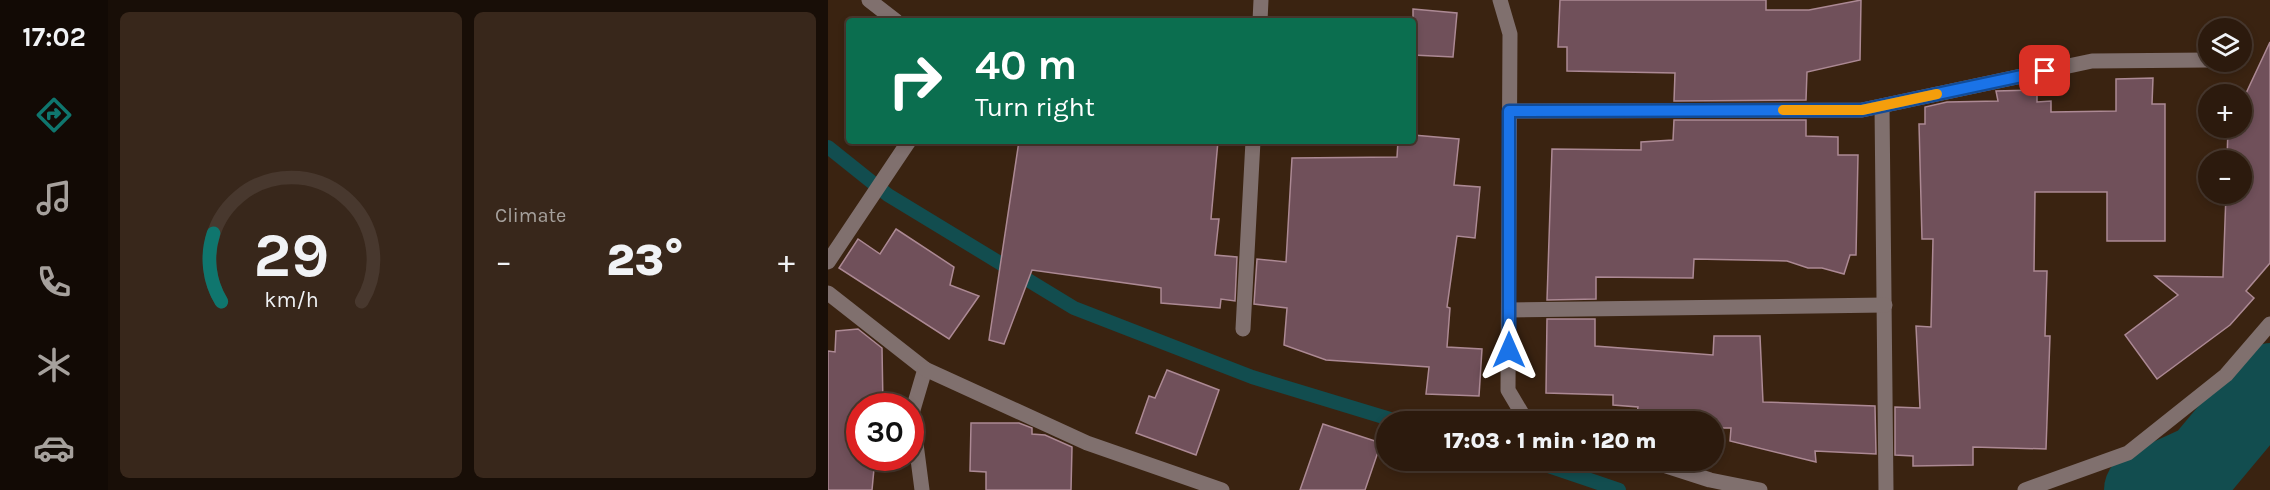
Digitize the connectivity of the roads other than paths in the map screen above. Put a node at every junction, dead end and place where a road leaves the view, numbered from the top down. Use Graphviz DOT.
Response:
graph roads {
  1 [pos="869,0"];
  2 [pos="1261,0"];
  3 [pos="1500,0"];
  4 [pos="892,18"];
  5 [pos="1260,18"];
  6 [pos="2198,60"];
  7 [pos="1882,105"];
  8 [pos="1509,111"];
  9 [pos="907,144"];
  10 [pos="1253,144"];
  11 [pos="828,262"];
  12 [pos="828,293"];
  13 [pos="1885,305"];
  14 [pos="1509,310"];
  15 [pos="2270,324"];
  16 [pos="1243,329"];
  17 [pos="925,369"];
  18 [pos="1520,411"];
  19 [pos="1674,471"];
  20 [pos="1708,485"];
  21 [pos="922,490"];
  22 [pos="1222,490"];
  23 [pos="1760,490"];
  24 [pos="1886,490"];
  25 [pos="2025,490"];
  1 -- 4 [label="street"];
  2 -- 5 [label="street"];
  3 -- 8 [label="street"];
  6 -- 7 [label="street"];
  7 -- 8 [label="street"];
  7 -- 13 [label="street"];
  8 -- 14 [label="street"];
  9 -- 11 [label="street"];
  10 -- 16 [label="street"];
  12 -- 17 [label="street"];
  13 -- 14 [label="street"];
  13 -- 24 [label="street"];
  14 -- 18 [label="street"];
  15 -- 25 [label="street"];
  17 -- 21 [label="street"];
  17 -- 22 [label="street"];
  19 -- 20 [label="street"];
  20 -- 23 [label="street"];
}
